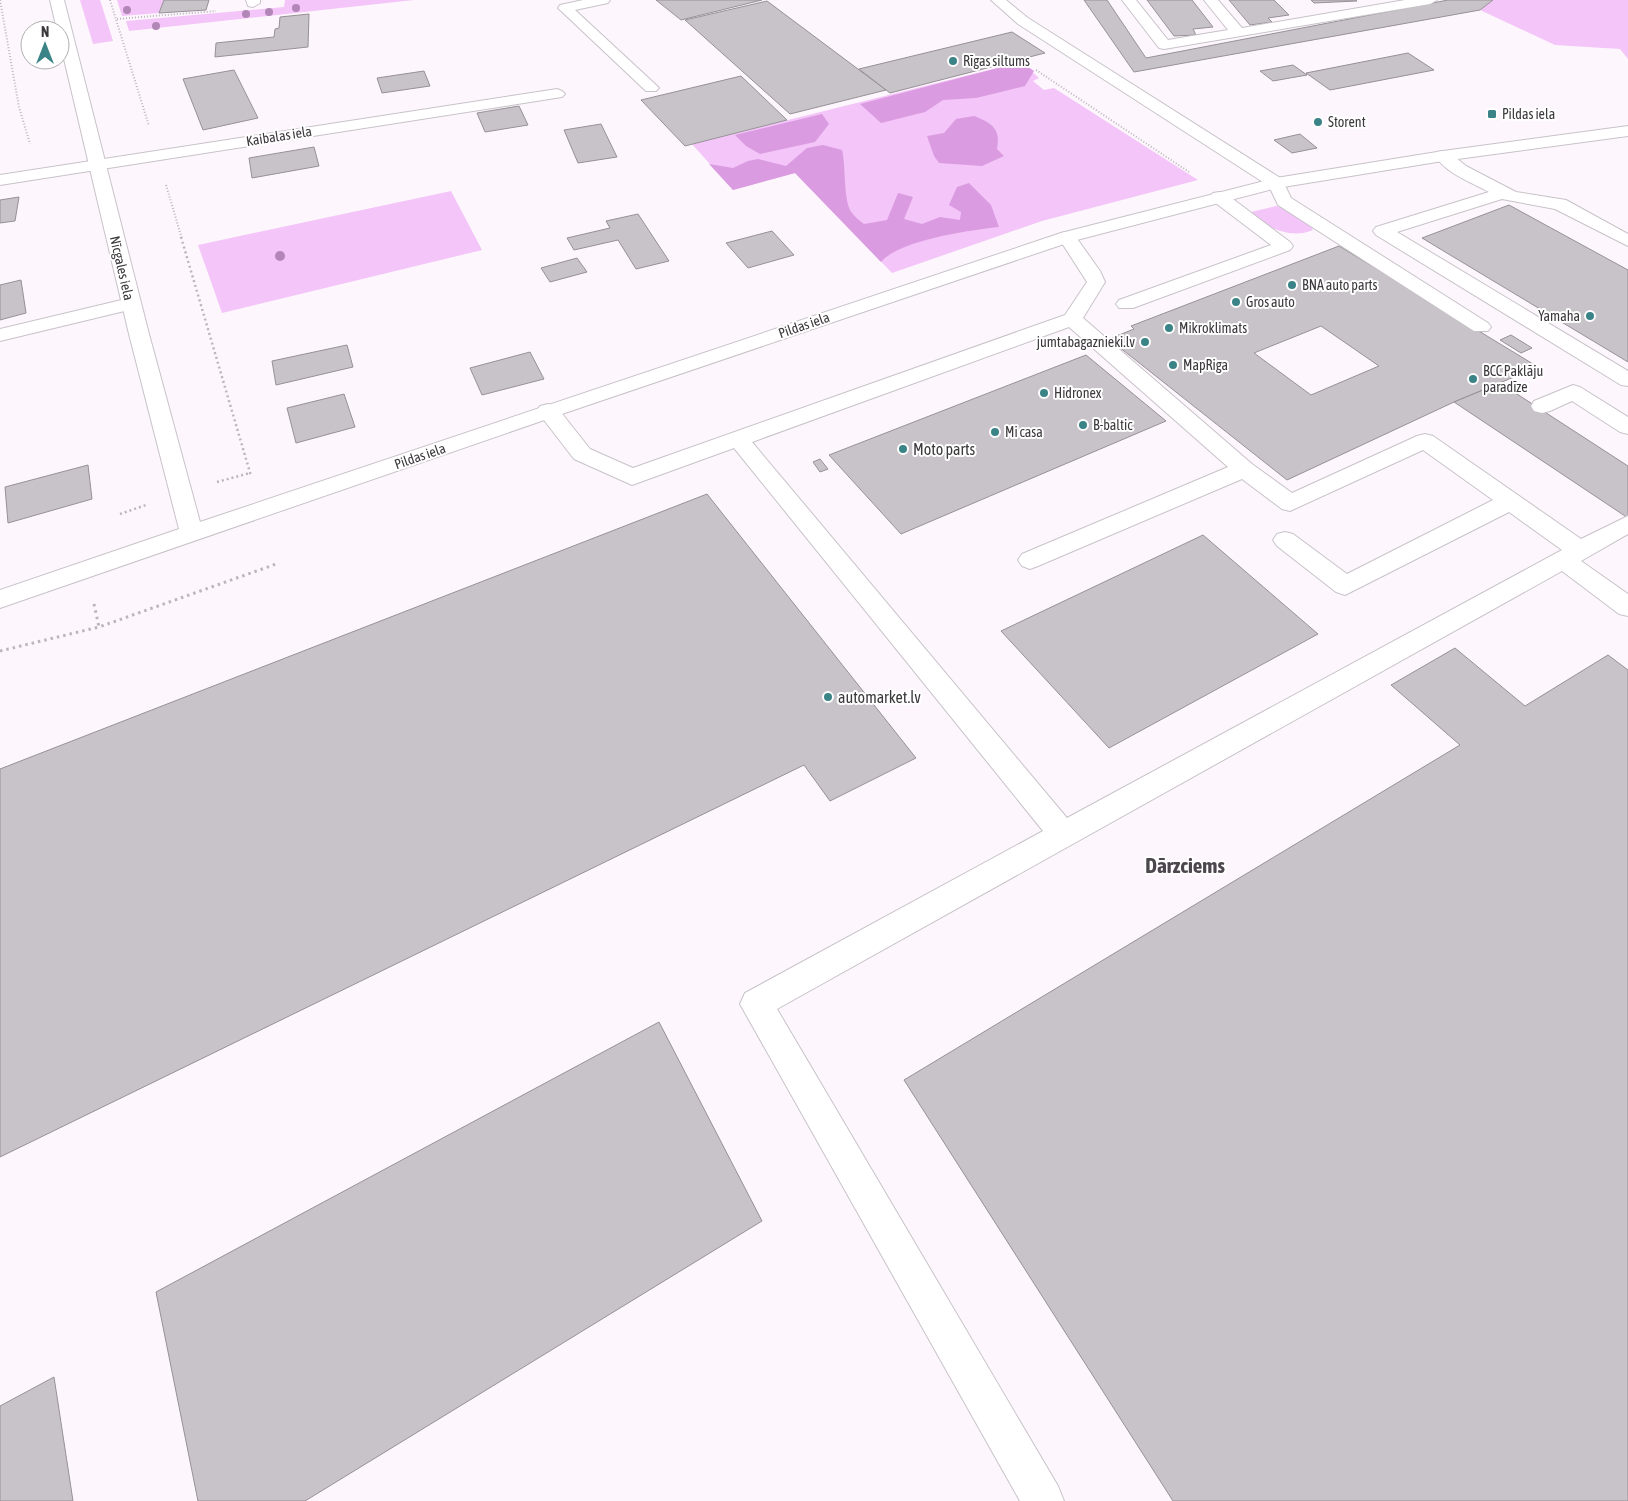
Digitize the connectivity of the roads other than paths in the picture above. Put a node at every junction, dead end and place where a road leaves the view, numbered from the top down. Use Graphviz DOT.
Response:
graph roads {
  1 [pos="57,0"];
  2 [pos="603,0"];
  3 [pos="998,0"];
  4 [pos="1129,0"];
  5 [pos="1211,0"];
  6 [pos="1430,0"];
  7 [pos="1382,4"];
  8 [pos="1300,6"];
  9 [pos="1312,19"];
  10 [pos="1238,32"];
  11 [pos="651,88"];
  12 [pos="557,94"];
  13 [pos="1628,131"];
  14 [pos="1443,156"];
  15 [pos="99,164"];
  16 [pos="0,180"];
  17 [pos="1276,183"];
  18 [pos="1503,193"];
  19 [pos="1219,197"];
  20 [pos="1333,233"];
  21 [pos="1067,237"];
  22 [pos="1628,241"];
  23 [pos="1297,242"];
  24 [pos="130,304"];
  25 [pos="1126,304"];
  26 [pos="1072,319"];
  27 [pos="1481,327"];
  28 [pos="0,335"];
  29 [pos="1628,380"];
  30 [pos="1542,406"];
  31 [pos="548,411"];
  32 [pos="1628,427"];
  33 [pos="738,439"];
  34 [pos="1244,469"];
  35 [pos="1510,501"];
  36 [pos="1628,524"];
  37 [pos="192,534"];
  38 [pos="1285,540"];
  39 [pos="1570,554"];
  40 [pos="1030,560"];
  41 [pos="0,599"];
  42 [pos="1628,607"];
  43 [pos="1063,834"];
  44 [pos="1043,1501"];
  1 -- 15 [label="street, Nīcgales iela"];
  2 -- 11 [label="street"];
  3 -- 17 [label="street"];
  4 -- 10 [label="street"];
  5 -- 10 [label="street"];
  6 -- 7 [label="street"];
  7 -- 9 [label="street"];
  8 -- 9 [label="street"];
  9 -- 10 [label="street"];
  12 -- 15 [label="street, Kaibalas iela"];
  13 -- 14 [label="street, Pildas iela"];
  14 -- 17 [label="street, Pildas iela"];
  14 -- 18 [label="street"];
  15 -- 16 [label="street, Kaibalas iela"];
  15 -- 24 [label="street, Nīcgales iela"];
  17 -- 19 [label="street, Pildas iela"];
  17 -- 20 [label="street"];
  18 -- 22 [label="street"];
  18 -- 29 [label="street"];
  19 -- 21 [label="street, Pildas iela"];
  19 -- 23 [label="street"];
  20 -- 23 [label="street"];
  20 -- 27 [label="street"];
  21 -- 26 [label="street"];
  21 -- 31 [label="street, Pildas iela"];
  23 -- 25 [label="street"];
  24 -- 28 [label="street"];
  24 -- 37 [label="street, Nīcgales iela"];
  26 -- 33 [label="street"];
  26 -- 34 [label="street"];
  30 -- 32 [label="street"];
  31 -- 33 [label="street"];
  31 -- 37 [label="street, Pildas iela"];
  33 -- 43 [label="street"];
  34 -- 35 [label="street"];
  34 -- 40 [label="street"];
  35 -- 38 [label="street"];
  35 -- 39 [label="street"];
  36 -- 39 [label="street"];
  37 -- 41 [label="street, Pildas iela"];
  39 -- 42 [label="street"];
  39 -- 43 [label="street"];
  43 -- 44 [label="street"];
}
